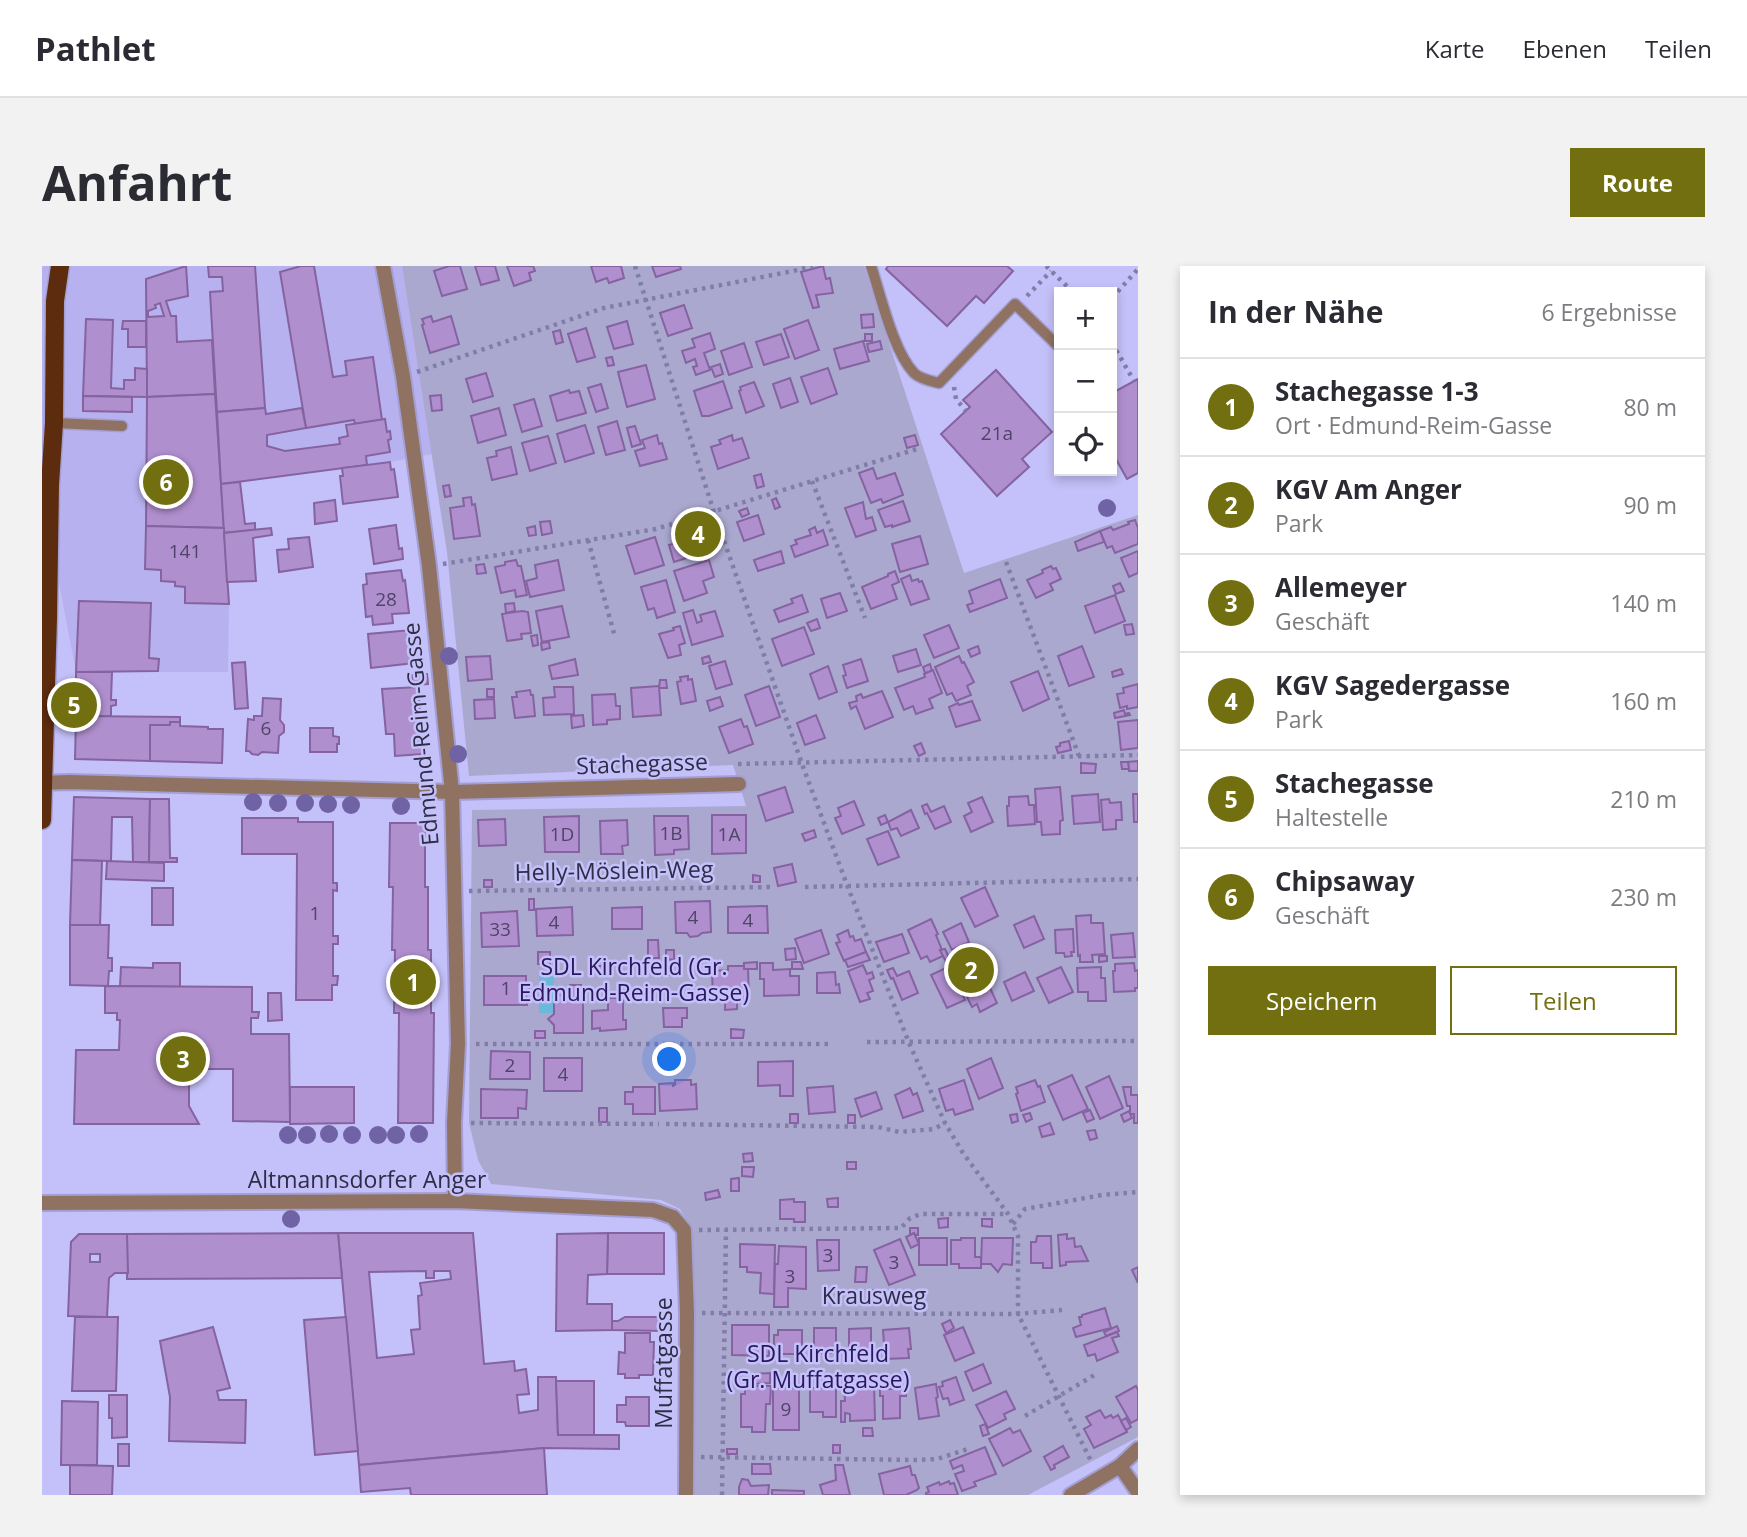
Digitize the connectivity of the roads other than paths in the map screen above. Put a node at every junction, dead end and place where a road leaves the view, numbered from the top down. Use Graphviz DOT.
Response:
graph roads {
  1 [pos="60,266"];
  2 [pos="383,266"];
  3 [pos="871,266"];
  4 [pos="1054,342"];
  5 [pos="54,423"];
  6 [pos="122,426"];
  7 [pos="43,783"];
  8 [pos="739,784"];
  9 [pos="452,792"];
  10 [pos="42,820"];
  11 [pos="455,1201"];
  12 [pos="42,1203"];
  13 [pos="684,1230"];
  14 [pos="1138,1449"];
  15 [pos="1120,1466"];
  16 [pos="1138,1492"];
  17 [pos="686,1495"];
  18 [pos="1071,1495"];
  1 -- 5 [label="main road"];
  2 -- 9 [label="street, Edmund-Reim-Gasse"];
  3 -- 4 [label="lane"];
  5 -- 6 [label="lane"];
  5 -- 7 [label="main road"];
  7 -- 9 [label="street, Stachegasse"];
  7 -- 10 [label="main road"];
  8 -- 9 [label="street, Stachegasse"];
  9 -- 11 [label="street, Edmund-Reim-Gasse"];
  11 -- 12 [label="street, Altmannsdorfer Anger"];
  11 -- 13 [label="street, Altmannsdorfer Anger"];
  13 -- 17 [label="street, Muffatgasse"];
  14 -- 15 [label="street"];
  15 -- 16 [label="street"];
  15 -- 18 [label="street"];
}
